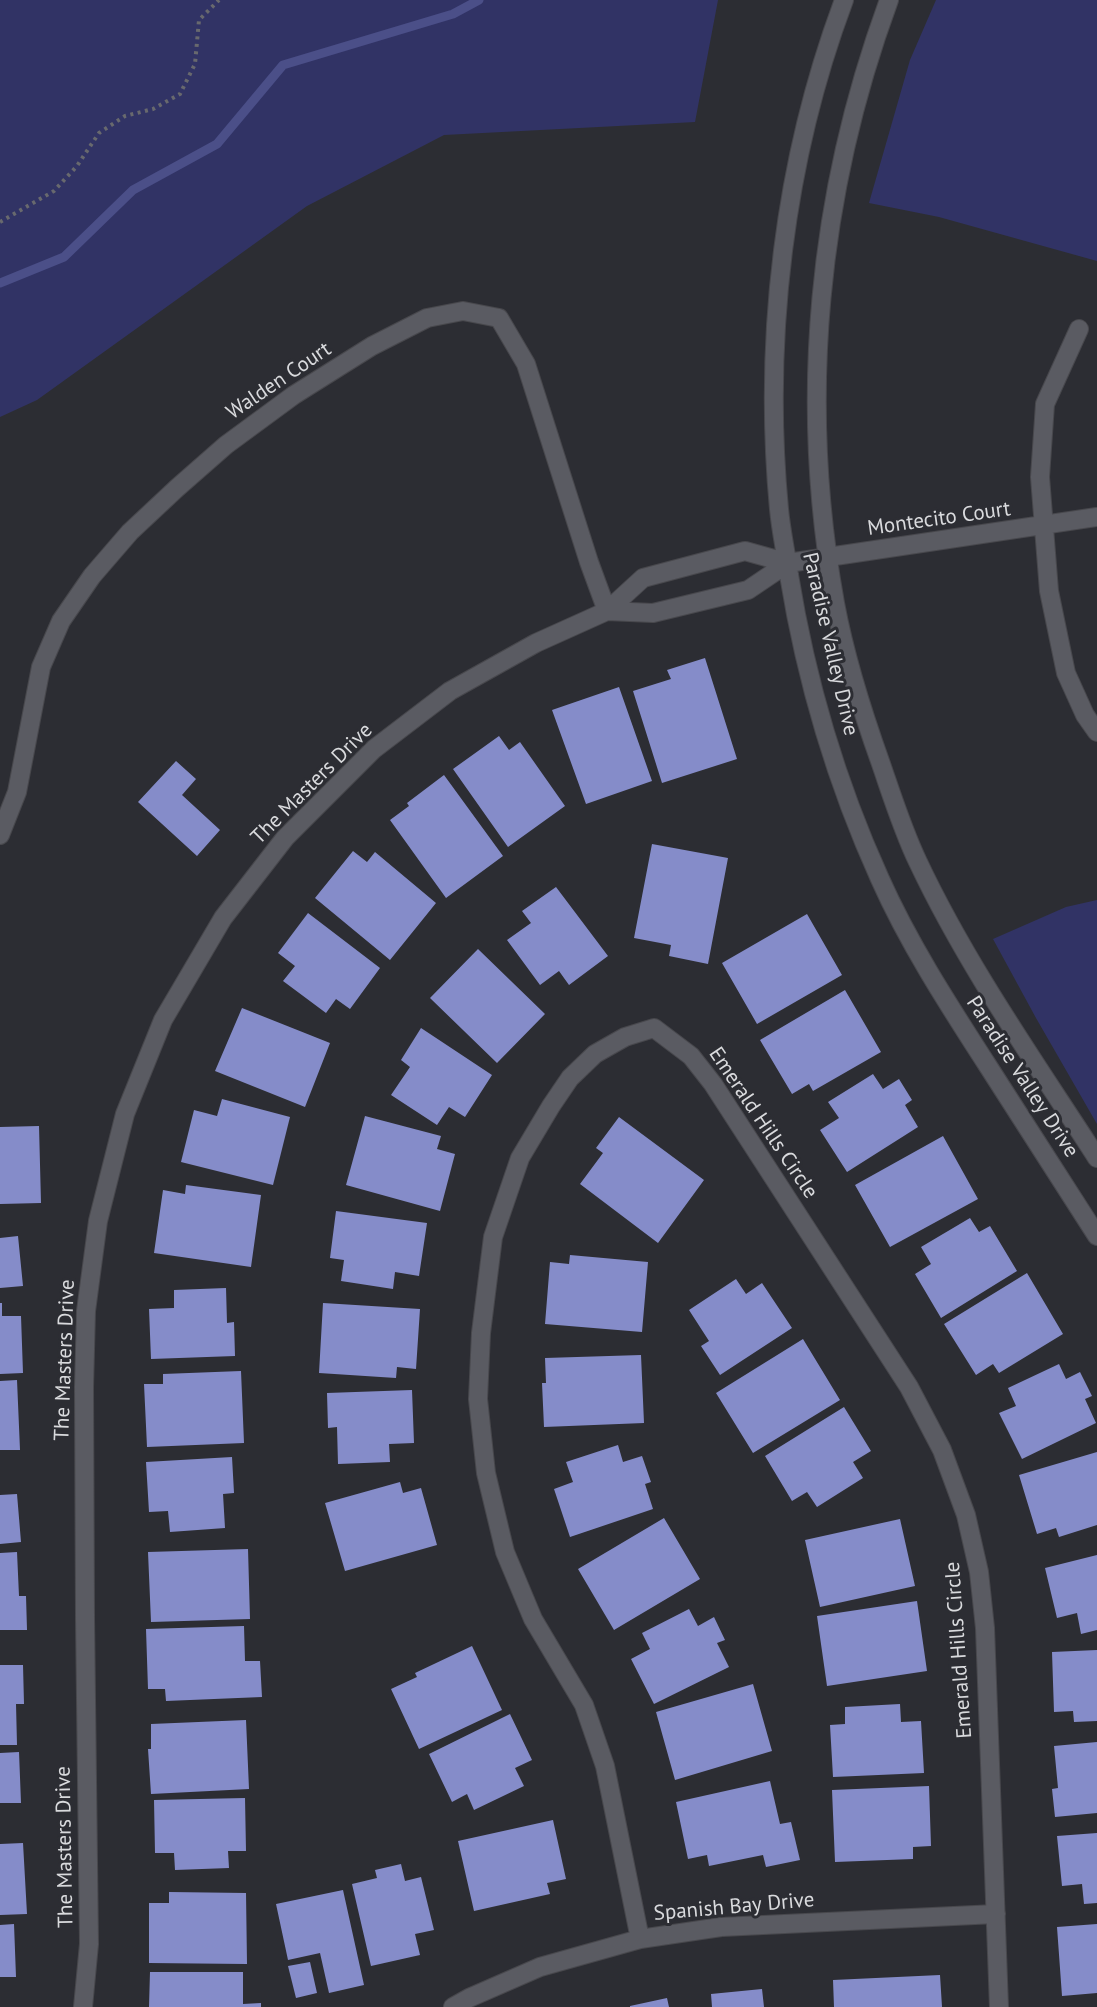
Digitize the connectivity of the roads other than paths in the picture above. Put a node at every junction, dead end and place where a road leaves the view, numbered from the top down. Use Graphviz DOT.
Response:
graph roads {
  1 [pos="844,0"];
  2 [pos="889,0"];
  3 [pos="1079,329"];
  4 [pos="1097,518"];
  5 [pos="1044,526"];
  6 [pos="829,557"];
  7 [pos="788,563"];
  8 [pos="607,611"];
  9 [pos="1097,732"];
  10 [pos="0,835"];
  11 [pos="1097,1158"];
  12 [pos="1097,1236"];
  13 [pos="996,1914"];
  14 [pos="640,1939"];
  15 [pos="83,2007"];
  16 [pos="453,2007"];
  17 [pos="999,2007"];
  1 -- 7 [label="street, Paradise Valley Drive"];
  2 -- 6 [label="street, Paradise Valley Drive"];
  3 -- 5 [label="street"];
  4 -- 5 [label="street, Montecito Court"];
  5 -- 6 [label="street, Montecito Court"];
  5 -- 9 [label="street"];
  6 -- 7 [label="street, Montecito Court"];
  6 -- 11 [label="street, Paradise Valley Drive"];
  7 -- 8 [label="street, The Masters Drive"];
  7 -- 8 [label="street, The Masters Drive"];
  7 -- 12 [label="street, Paradise Valley Drive"];
  8 -- 10 [label="street, Walden Court"];
  8 -- 15 [label="street, The Masters Drive"];
  13 -- 14 [label="street, Spanish Bay Drive"];
  13 -- 14 [label="street, Emerald Hills Circle"];
  13 -- 17 [label="street, Emerald Hills Circle"];
  14 -- 16 [label="street, Spanish Bay Drive"];
}
